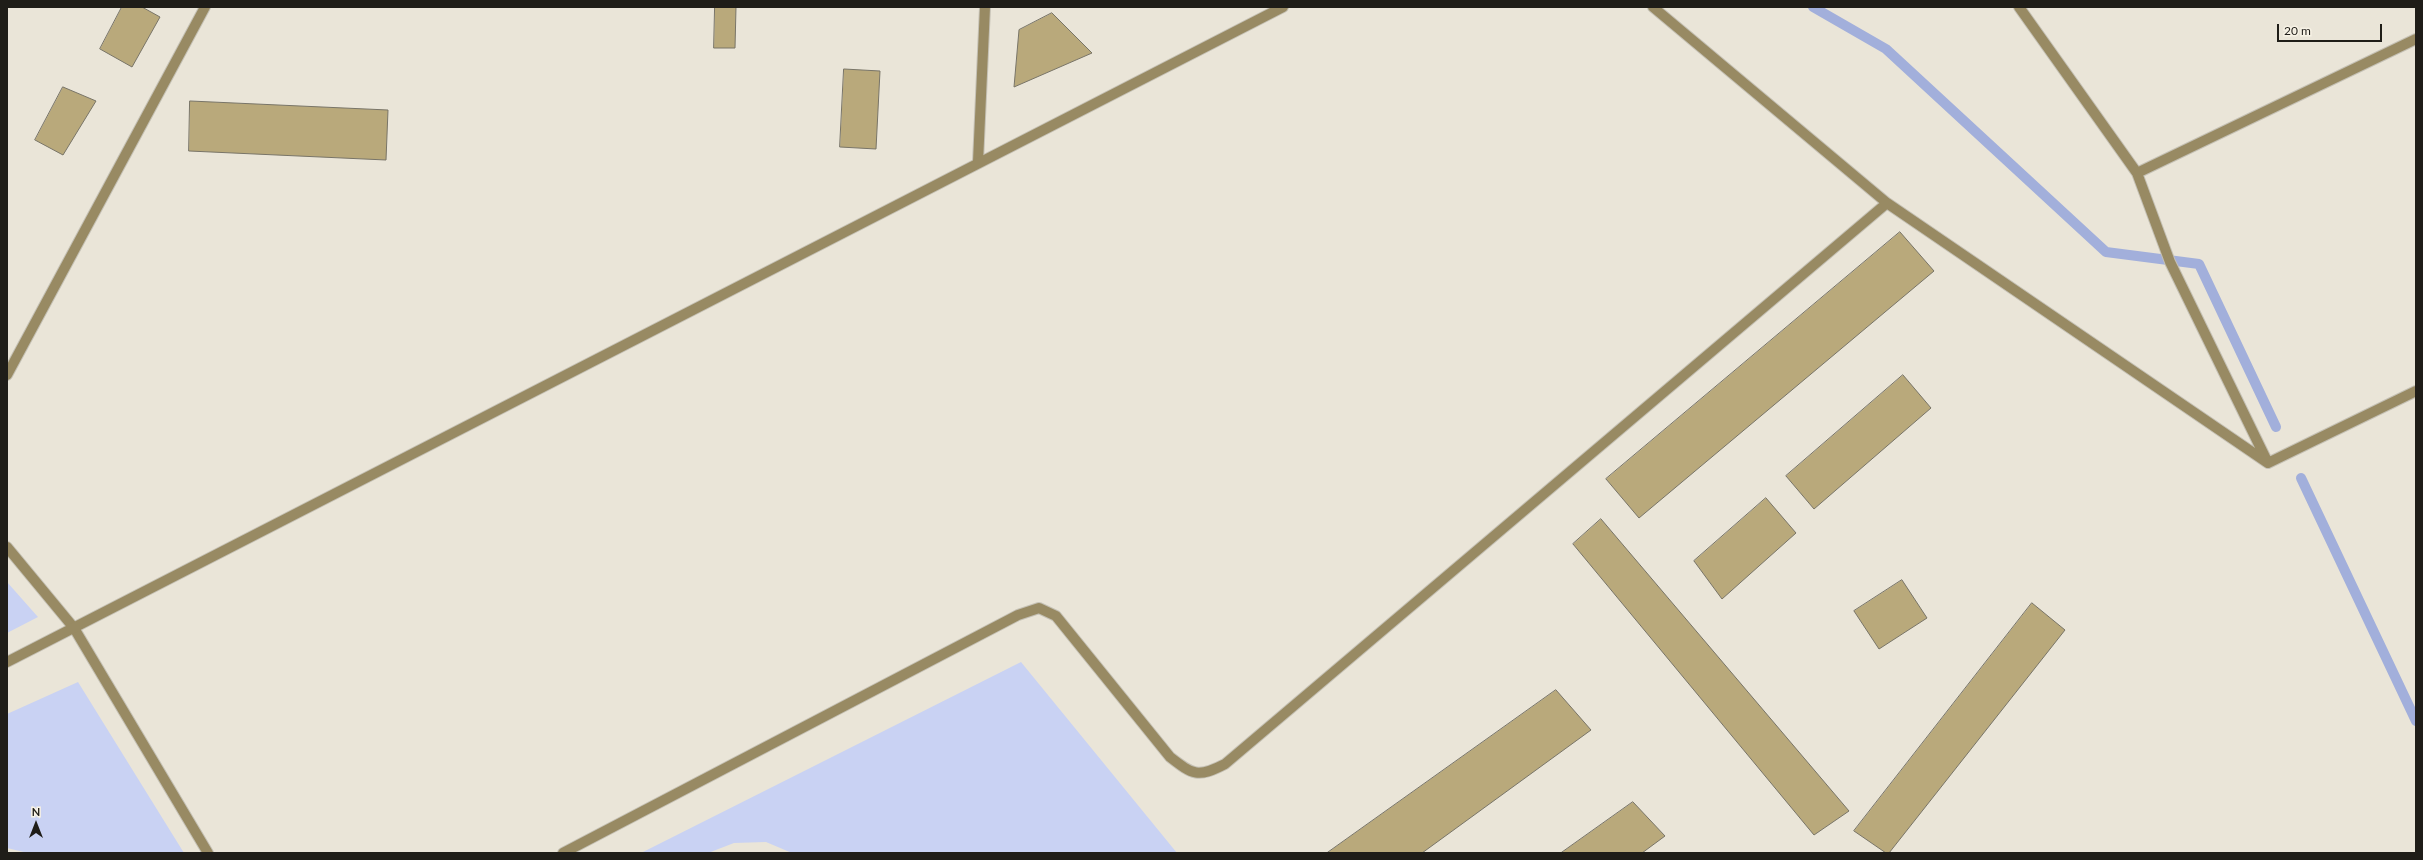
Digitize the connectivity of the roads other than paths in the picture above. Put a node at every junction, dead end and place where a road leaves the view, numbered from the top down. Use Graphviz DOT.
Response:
graph roads {
  1 [pos="204,7"];
  2 [pos="985,7"];
  3 [pos="1283,7"];
  4 [pos="1652,7"];
  5 [pos="2019,7"];
  6 [pos="2416,39"];
  7 [pos="978,162"];
  8 [pos="2137,174"];
  9 [pos="1887,203"];
  10 [pos="7,375"];
  11 [pos="2416,391"];
  12 [pos="2268,462"];
  13 [pos="7,547"];
  14 [pos="74,628"];
  15 [pos="7,662"];
  16 [pos="208,853"];
  17 [pos="563,853"];
  1 -- 10 [label="street"];
  2 -- 7 [label="street"];
  3 -- 7 [label="street"];
  4 -- 9 [label="street"];
  5 -- 8 [label="street"];
  6 -- 8 [label="street"];
  7 -- 14 [label="street"];
  8 -- 12 [label="street"];
  9 -- 12 [label="street"];
  9 -- 17 [label="street"];
  11 -- 12 [label="street"];
  13 -- 14 [label="street"];
  14 -- 15 [label="street"];
  14 -- 16 [label="street"];
}
